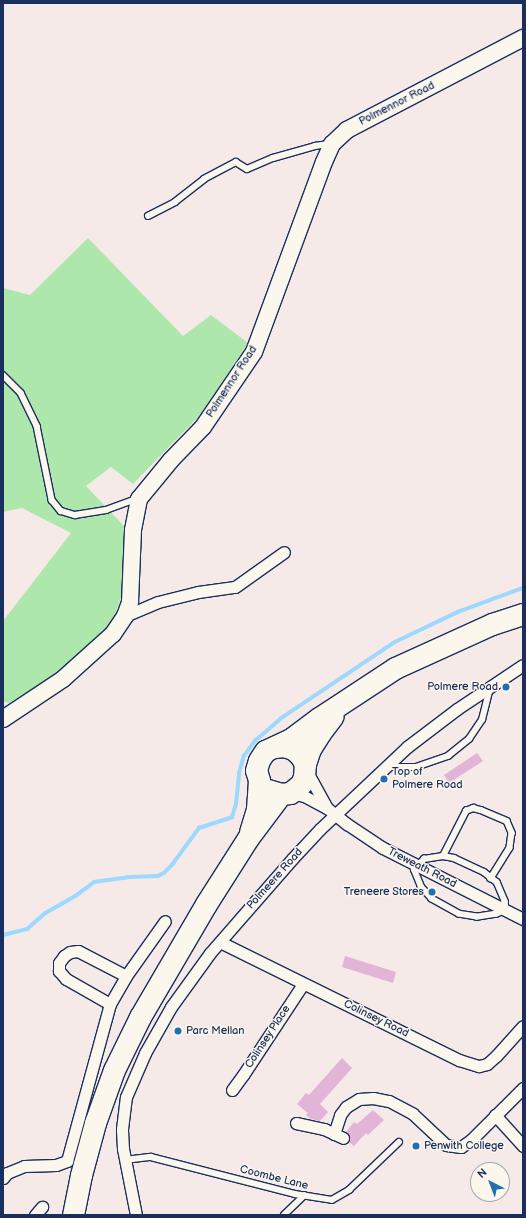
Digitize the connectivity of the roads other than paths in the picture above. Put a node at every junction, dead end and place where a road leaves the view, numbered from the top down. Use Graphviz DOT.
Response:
graph roads {
  1 [pos="523,38"];
  2 [pos="332,144"];
  3 [pos="148,216"];
  4 [pos="3,375"];
  5 [pos="139,499"];
  6 [pos="284,552"];
  7 [pos="523,614"];
  8 [pos="125,616"];
  9 [pos="523,665"];
  10 [pos="491,686"];
  11 [pos="361,690"];
  12 [pos="3,719"];
  13 [pos="274,746"];
  14 [pos="305,767"];
  15 [pos="386,767"];
  16 [pos="259,780"];
  17 [pos="286,794"];
  18 [pos="327,808"];
  19 [pos="337,815"];
  20 [pos="248,838"];
  21 [pos="443,856"];
  22 [pos="418,865"];
  23 [pos="491,878"];
  24 [pos="506,910"];
  25 [pos="523,919"];
  26 [pos="165,921"];
  27 [pos="220,942"];
  28 [pos="126,976"];
  29 [pos="303,984"];
  30 [pos="110,1004"];
  31 [pos="522,1031"];
  32 [pos="523,1088"];
  33 [pos="232,1090"];
  34 [pos="495,1115"];
  35 [pos="296,1123"];
  36 [pos="399,1142"];
  37 [pos="523,1146"];
  38 [pos="125,1160"];
  39 [pos="3,1178"];
  40 [pos="304,1196"];
  41 [pos="73,1215"];
  42 [pos="136,1215"];
  43 [pos="284,1215"];
  1 -- 2 [label="street, Polmennor Road"];
  2 -- 3 [label="lane"];
  2 -- 5 [label="street, Polmennor Road"];
  4 -- 5 [label="lane"];
  5 -- 8 [label="street"];
  6 -- 8 [label="street"];
  7 -- 11 [label="highway"];
  8 -- 12 [label="street"];
  9 -- 10 [label="street, Polmeere Road"];
  10 -- 15 [label="street, Polmeere Road"];
  10 -- 15 [label="lane"];
  11 -- 13 [label="highway"];
  11 -- 14 [label="highway"];
  13 -- 14 [label="highway"];
  13 -- 16 [label="highway"];
  14 -- 17 [label="highway"];
  14 -- 18 [label="street, Treweath Road"];
  15 -- 19 [label="street, Polmeere Road"];
  16 -- 17 [label="highway"];
  16 -- 20 [label="highway"];
  17 -- 18 [label="street, Treweath Road"];
  17 -- 20 [label="highway"];
  18 -- 19 [label="street, Treweath Road"];
  19 -- 22 [label="street, Treweath Road"];
  19 -- 27 [label="street, Polmeere Road"];
  20 -- 41 [label="highway"];
  21 -- 22 [label="lane"];
  21 -- 23 [label="lane"];
  21 -- 23 [label="lane"];
  22 -- 24 [label="street, Treweath Road"];
  22 -- 24 [label="lane"];
  23 -- 24 [label="lane"];
  24 -- 25 [label="street, Treweath Road"];
  26 -- 28 [label="street"];
  27 -- 29 [label="street, Colinsey Road"];
  27 -- 38 [label="street, Polmeere Road"];
  28 -- 30 [label="street"];
  28 -- 30 [label="street"];
  29 -- 31 [label="street, Colinsey Road"];
  29 -- 33 [label="street, Colinsey Place"];
  30 -- 39 [label="street"];
  32 -- 34 [label="street"];
  34 -- 35 [label="street"];
  34 -- 37 [label="street"];
  36 -- 40 [label="lane, Coombe Lane"];
  38 -- 40 [label="lane, Coombe Lane"];
  38 -- 42 [label="street, Polmeere Road"];
  40 -- 43 [label="lane"];
}
